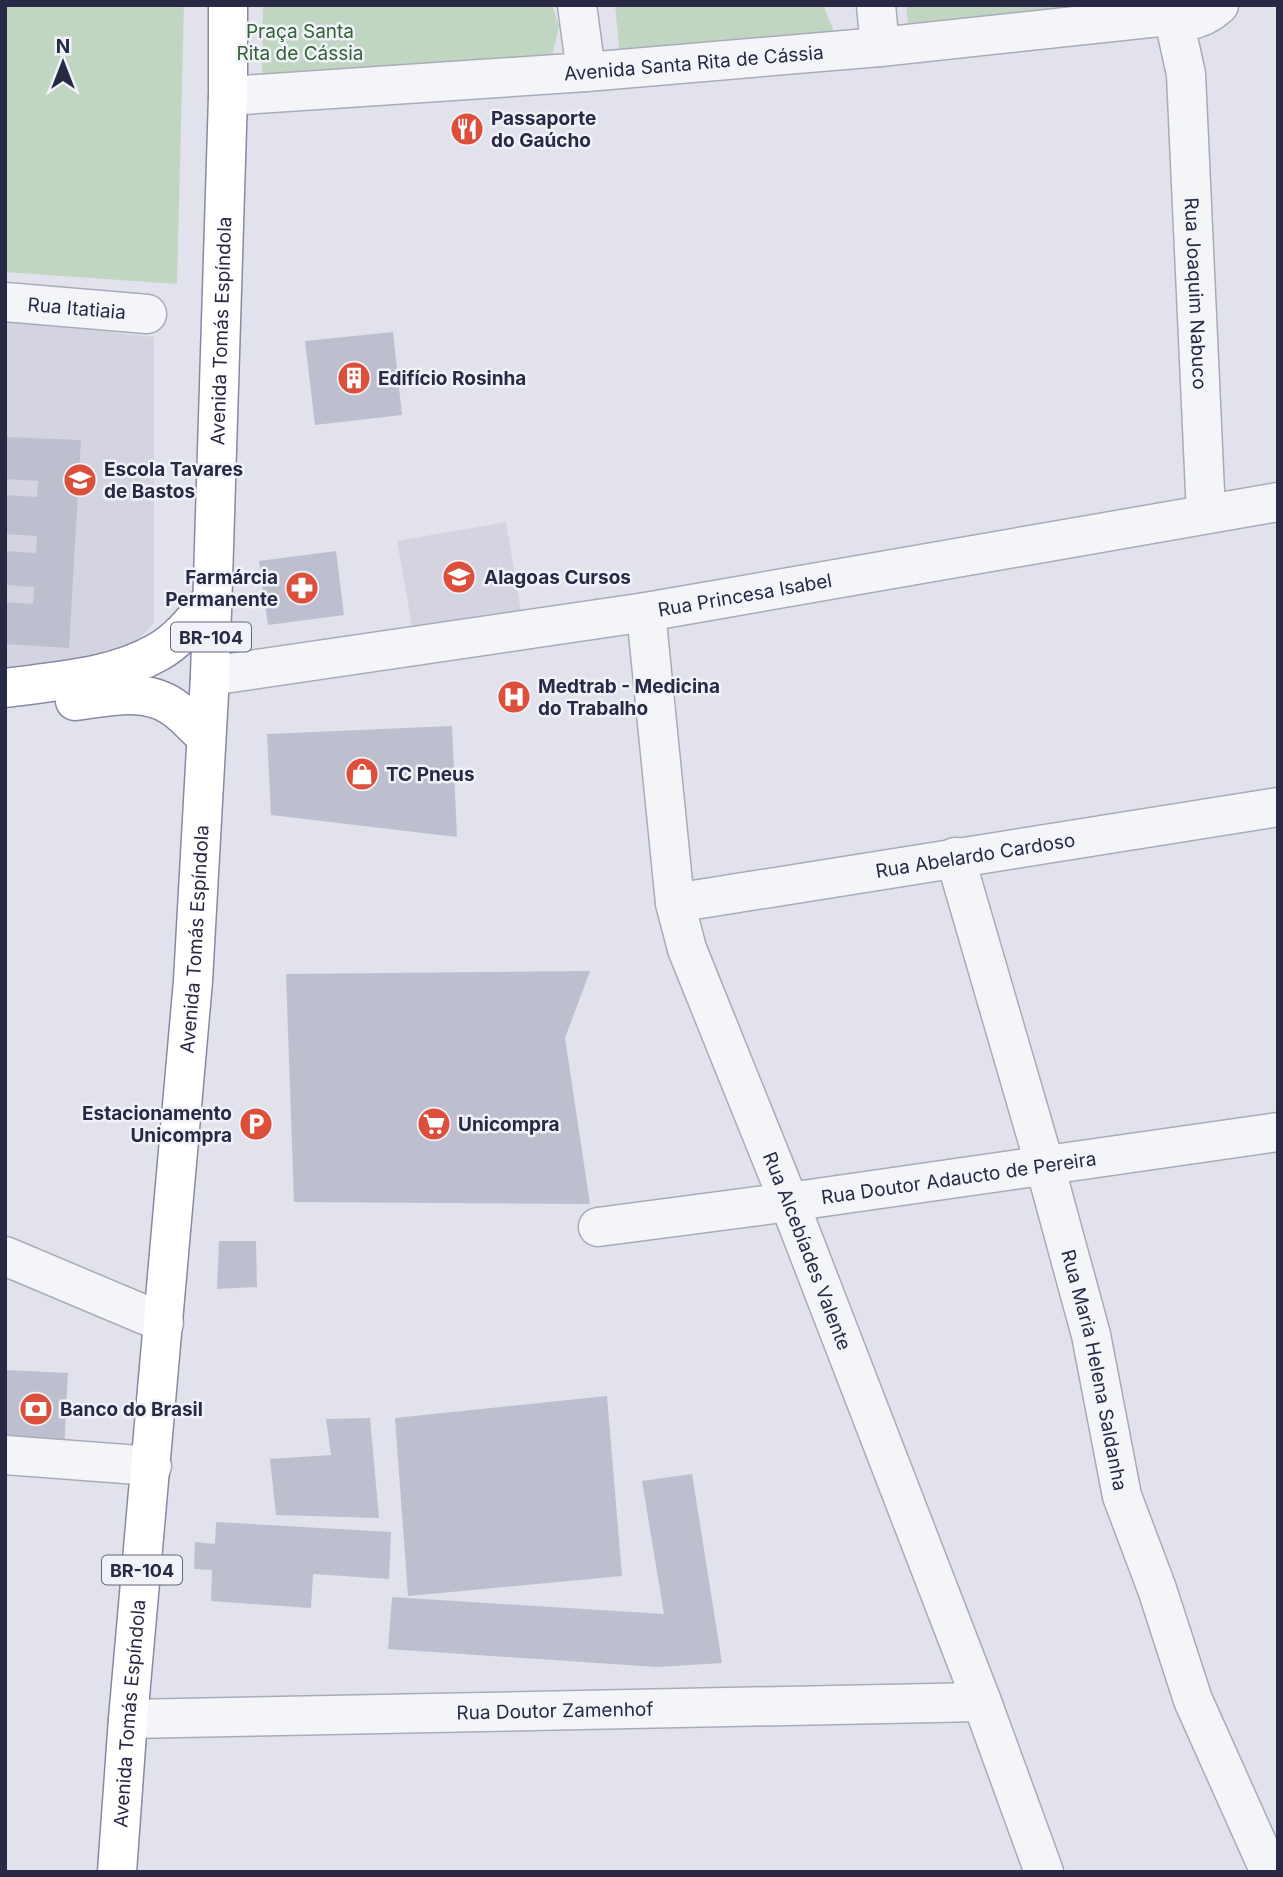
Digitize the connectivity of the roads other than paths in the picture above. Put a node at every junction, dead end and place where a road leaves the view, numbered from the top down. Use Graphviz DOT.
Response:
graph roads {
  1 [pos="228,5"];
  2 [pos="578,5"];
  3 [pos="876,5"];
  4 [pos="1178,14"];
  5 [pos="880,47"];
  6 [pos="586,72"];
  7 [pos="228,96"];
  8 [pos="5,302"];
  9 [pos="147,314"];
  10 [pos="1278,502"];
  11 [pos="1206,514"];
  12 [pos="212,599"];
  13 [pos="646,612"];
  14 [pos="210,676"];
  15 [pos="5,688"];
  16 [pos="5,713"];
  17 [pos="206,737"];
  18 [pos="1278,807"];
  19 [pos="955,857"];
  20 [pos="675,903"];
  21 [pos="1278,1132"];
  22 [pos="1045,1166"];
  23 [pos="789,1202"];
  24 [pos="598,1227"];
  25 [pos="5,1256"];
  26 [pos="164,1323"];
  27 [pos="5,1455"];
  28 [pos="152,1466"];
  29 [pos="982,1702"];
  30 [pos="128,1719"];
  31 [pos="117,1872"];
  32 [pos="1044,1872"];
  33 [pos="1270,1872"];
  1 -- 7 [label="highway, Avenida Tomás Espíndola / BR-104"];
  2 -- 6 [label="street"];
  3 -- 5 [label="street"];
  4 -- 5 [label="street, Avenida Santa Rita de Cássia"];
  4 -- 11 [label="street, Rua Joaquim Nabuco"];
  5 -- 6 [label="street, Avenida Santa Rita de Cássia"];
  6 -- 7 [label="street, Avenida Santa Rita de Cássia"];
  7 -- 12 [label="highway, Avenida Tomás Espíndola / BR-104"];
  8 -- 9 [label="street, Rua Itatiaia"];
  10 -- 11 [label="street, Rua Princesa Isabel"];
  11 -- 13 [label="street, Rua Princesa Isabel"];
  12 -- 14 [label="highway, Avenida Tomás Espíndola / BR-104"];
  12 -- 15 [label="highway"];
  13 -- 14 [label="street, Rua Princesa Isabel"];
  13 -- 20 [label="street, Rua Alcebíades Valente"];
  14 -- 17 [label="highway, Avenida Tomás Espíndola / BR-104"];
  16 -- 17 [label="highway"];
  17 -- 26 [label="highway, Avenida Tomás Espíndola / BR-104"];
  18 -- 19 [label="street, Rua Abelardo Cardoso"];
  19 -- 20 [label="street, Rua Abelardo Cardoso"];
  19 -- 22 [label="street, Rua Maria Helena Saldanha"];
  20 -- 23 [label="street, Rua Alcebíades Valente"];
  21 -- 22 [label="street, Rua Doutor Adaucto de Pereira"];
  22 -- 23 [label="street, Rua Doutor Adaucto de Pereira"];
  22 -- 33 [label="street, Rua Maria Helena Saldanha"];
  23 -- 24 [label="street, Rua Doutor Adaucto de Pereira"];
  23 -- 29 [label="street, Rua Alcebíades Valente"];
  25 -- 26 [label="street"];
  26 -- 28 [label="highway, Avenida Tomás Espíndola / BR-104"];
  27 -- 28 [label="street"];
  28 -- 30 [label="highway, Avenida Tomás Espíndola / BR-104"];
  29 -- 30 [label="street, Rua Doutor Zamenhof"];
  29 -- 32 [label="street, Rua Alcebíades Valente"];
  30 -- 31 [label="highway, Avenida Tomás Espíndola / BR-104"];
}
